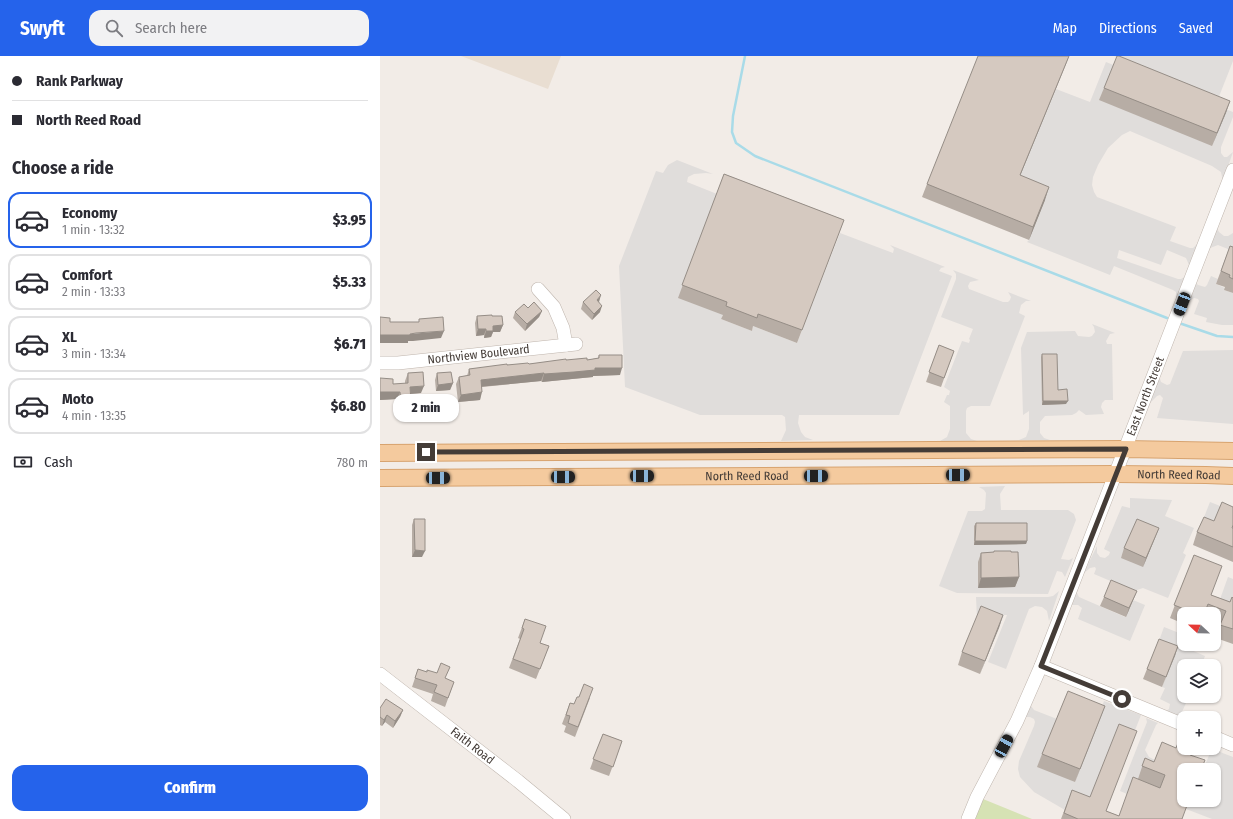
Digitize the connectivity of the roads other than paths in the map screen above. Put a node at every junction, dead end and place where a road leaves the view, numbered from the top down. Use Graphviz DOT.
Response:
graph roads {
  1 [pos="1233,170"];
  2 [pos="538,290"];
  3 [pos="380,363"];
  4 [pos="1126,449"];
  5 [pos="1233,451"];
  6 [pos="380,453"];
  7 [pos="1116,474"];
  8 [pos="1233,476"];
  9 [pos="380,478"];
  10 [pos="1041,666"];
  11 [pos="380,674"];
  12 [pos="1177,722"];
  13 [pos="1221,740"];
  14 [pos="1233,745"];
  15 [pos="564,819"];
  16 [pos="968,819"];
  1 -- 4 [label="street, East North Street"];
  2 -- 3 [label="street, Northview Boulevard"];
  4 -- 5 [label="main road, North Reed Road"];
  4 -- 6 [label="main road, North Reed Road"];
  4 -- 7 [label="street, East North Street"];
  7 -- 8 [label="main road, North Reed Road"];
  7 -- 9 [label="main road, North Reed Road"];
  7 -- 10 [label="street, East North Street"];
  10 -- 12 [label="street"];
  10 -- 16 [label="street, East North Street"];
  11 -- 15 [label="street, Faith Road"];
  13 -- 14 [label="street"];
}
